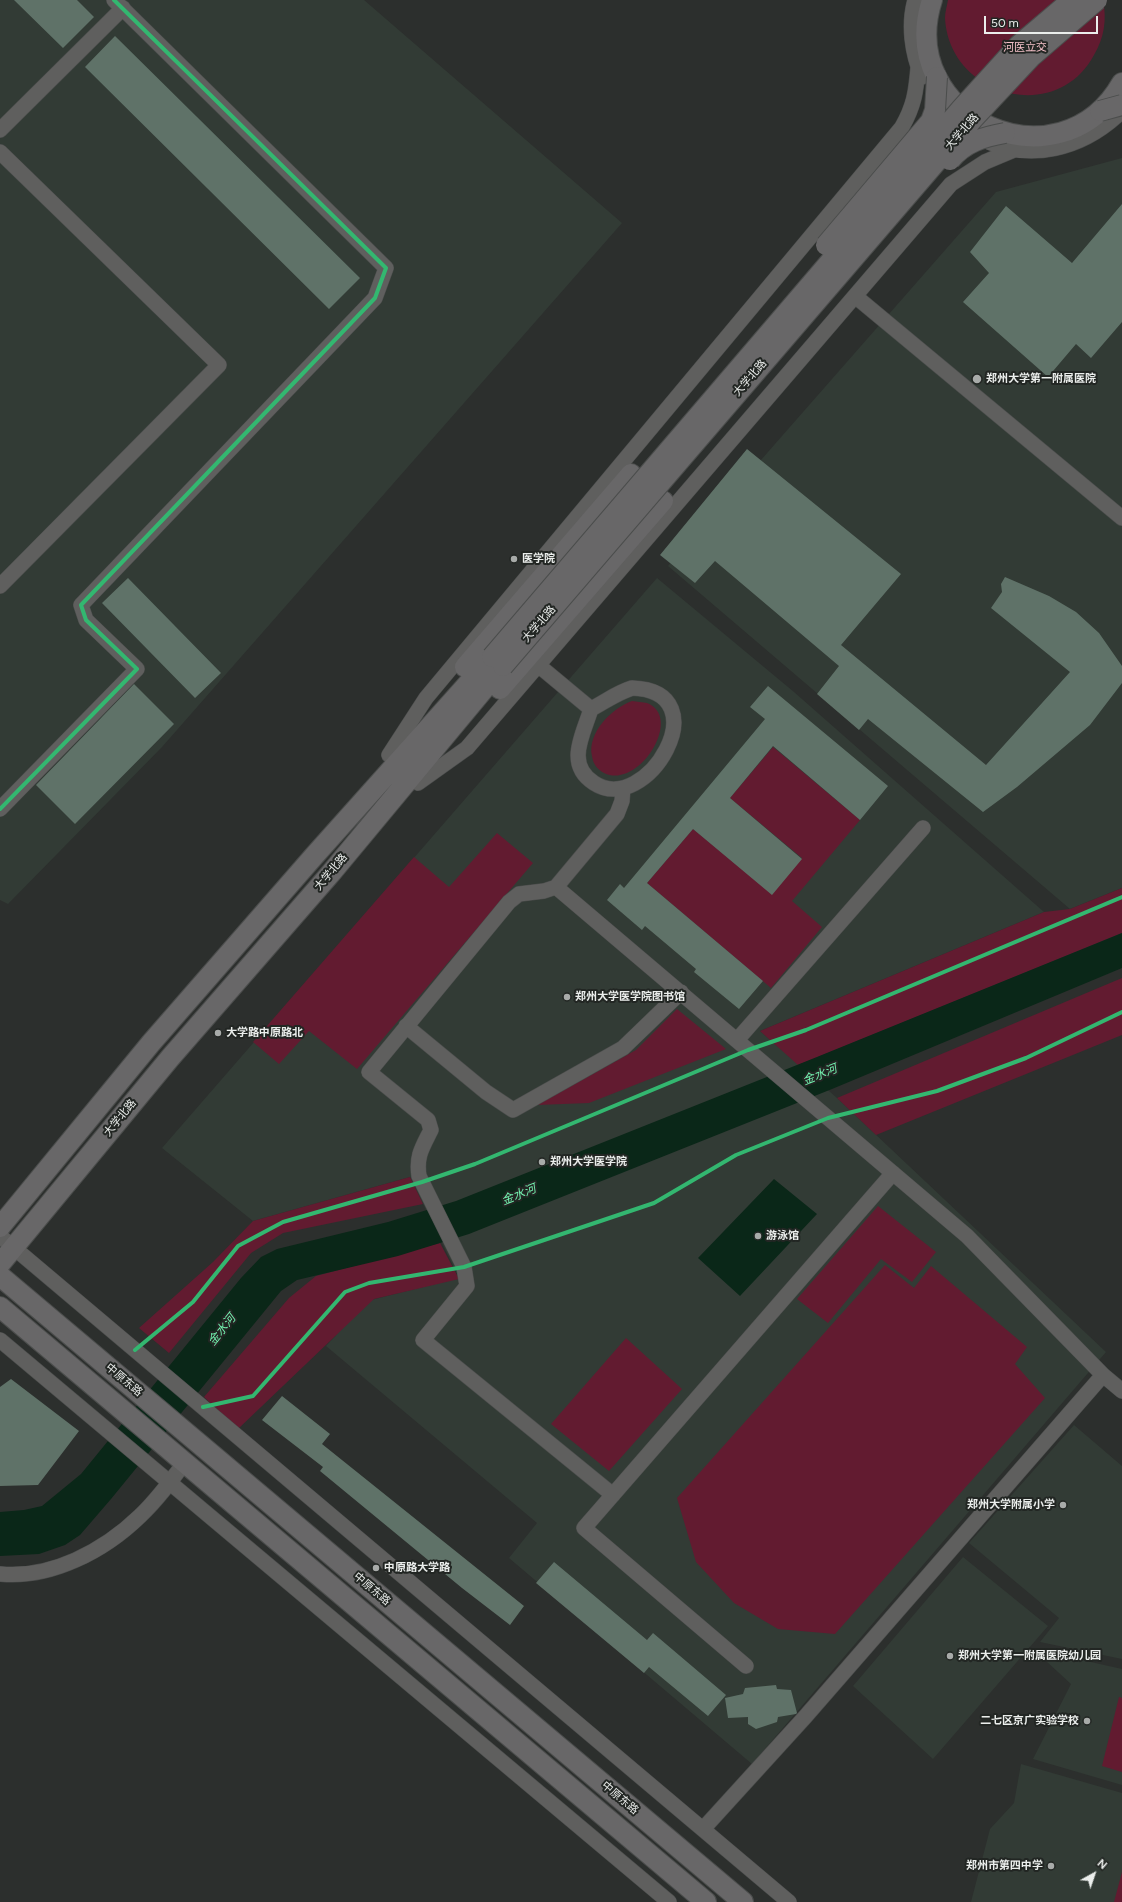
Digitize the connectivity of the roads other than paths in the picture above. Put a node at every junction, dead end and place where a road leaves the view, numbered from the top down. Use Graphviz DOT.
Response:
graph roads {
  1 [pos="928,0"];
  2 [pos="1072,0"];
  3 [pos="1097,0"];
  4 [pos="118,4"];
  5 [pos="918,68"];
  6 [pos="937,77"];
  7 [pos="1122,83"];
  8 [pos="1122,105"];
  9 [pos="961,108"];
  10 [pos="1100,110"];
  11 [pos="1122,111"];
  12 [pos="1122,128"];
  13 [pos="0,130"];
  14 [pos="1097,132"];
  15 [pos="1005,133"];
  16 [pos="1016,149"];
  17 [pos="0,152"];
  18 [pos="855,296"];
  19 [pos="1122,518"];
  20 [pos="0,586"];
  21 [pos="498,661"];
  22 [pos="538,665"];
  23 [pos="591,709"];
  24 [pos="389,755"];
  25 [pos="418,783"];
  26 [pos="623,788"];
  27 [pos="0,809"];
  28 [pos="923,828"];
  29 [pos="314,856"];
  30 [pos="331,873"];
  31 [pos="556,887"];
  32 [pos="680,992"];
  33 [pos="406,1026"];
  34 [pos="743,1045"];
  35 [pos="893,1173"];
  36 [pos="0,1226"];
  37 [pos="7,1242"];
  38 [pos="0,1264"];
  39 [pos="0,1276"];
  40 [pos="0,1307"];
  41 [pos="0,1340"];
  42 [pos="1103,1375"];
  43 [pos="1122,1391"];
  44 [pos="181,1459"];
  45 [pos="170,1482"];
  46 [pos="613,1495"];
  47 [pos="0,1574"];
  48 [pos="746,1666"];
  49 [pos="703,1829"];
  50 [pos="669,1902"];
  51 [pos="706,1902"];
  52 [pos="743,1902"];
  53 [pos="789,1902"];
  1 -- 5 [label="street"];
  1 -- 6 [label="main road"];
  2 -- 9 [label="main road, 大学北路, bridge"];
  3 -- 21 [label="main road, 大学北路, bridge"];
  4 -- 13 [label="street"];
  4 -- 27 [label="street"];
  5 -- 16 [label="street"];
  5 -- 24 [label="street"];
  6 -- 9 [label="main road"];
  6 -- 24 [label="main road, bridge"];
  7 -- 10 [label="main road"];
  8 -- 10 [label="main road, bridge"];
  9 -- 15 [label="main road, bridge"];
  9 -- 21 [label="main road, 大学北路, bridge"];
  10 -- 15 [label="main road"];
  11 -- 14 [label="street"];
  12 -- 14 [label="street"];
  14 -- 16 [label="street"];
  15 -- 25 [label="main road, bridge"];
  16 -- 18 [label="street"];
  17 -- 20 [label="street"];
  18 -- 19 [label="street"];
  18 -- 22 [label="street"];
  21 -- 29 [label="main road, 大学北路"];
  21 -- 30 [label="main road, 大学北路"];
  22 -- 23 [label="street"];
  22 -- 25 [label="street"];
  23 -- 26 [label="street"];
  23 -- 26 [label="street"];
  24 -- 29 [label="main road"];
  25 -- 30 [label="main road"];
  26 -- 31 [label="street"];
  28 -- 34 [label="street"];
  29 -- 36 [label="main road, 大学北路"];
  30 -- 37 [label="main road, 大学北路"];
  31 -- 32 [label="street"];
  31 -- 33 [label="street"];
  32 -- 33 [label="street"];
  32 -- 34 [label="street"];
  33 -- 46 [label="street"];
  34 -- 35 [label="street"];
  35 -- 42 [label="street"];
  35 -- 46 [label="street"];
  37 -- 38 [label="main road, 大学北路"];
  37 -- 49 [label="street"];
  39 -- 52 [label="main road, 中原东路"];
  40 -- 44 [label="main road"];
  41 -- 45 [label="street"];
  42 -- 43 [label="street"];
  42 -- 49 [label="street"];
  44 -- 45 [label="street"];
  44 -- 51 [label="main road"];
  45 -- 47 [label="street"];
  45 -- 50 [label="street"];
  46 -- 48 [label="street"];
  49 -- 53 [label="street"];
}
